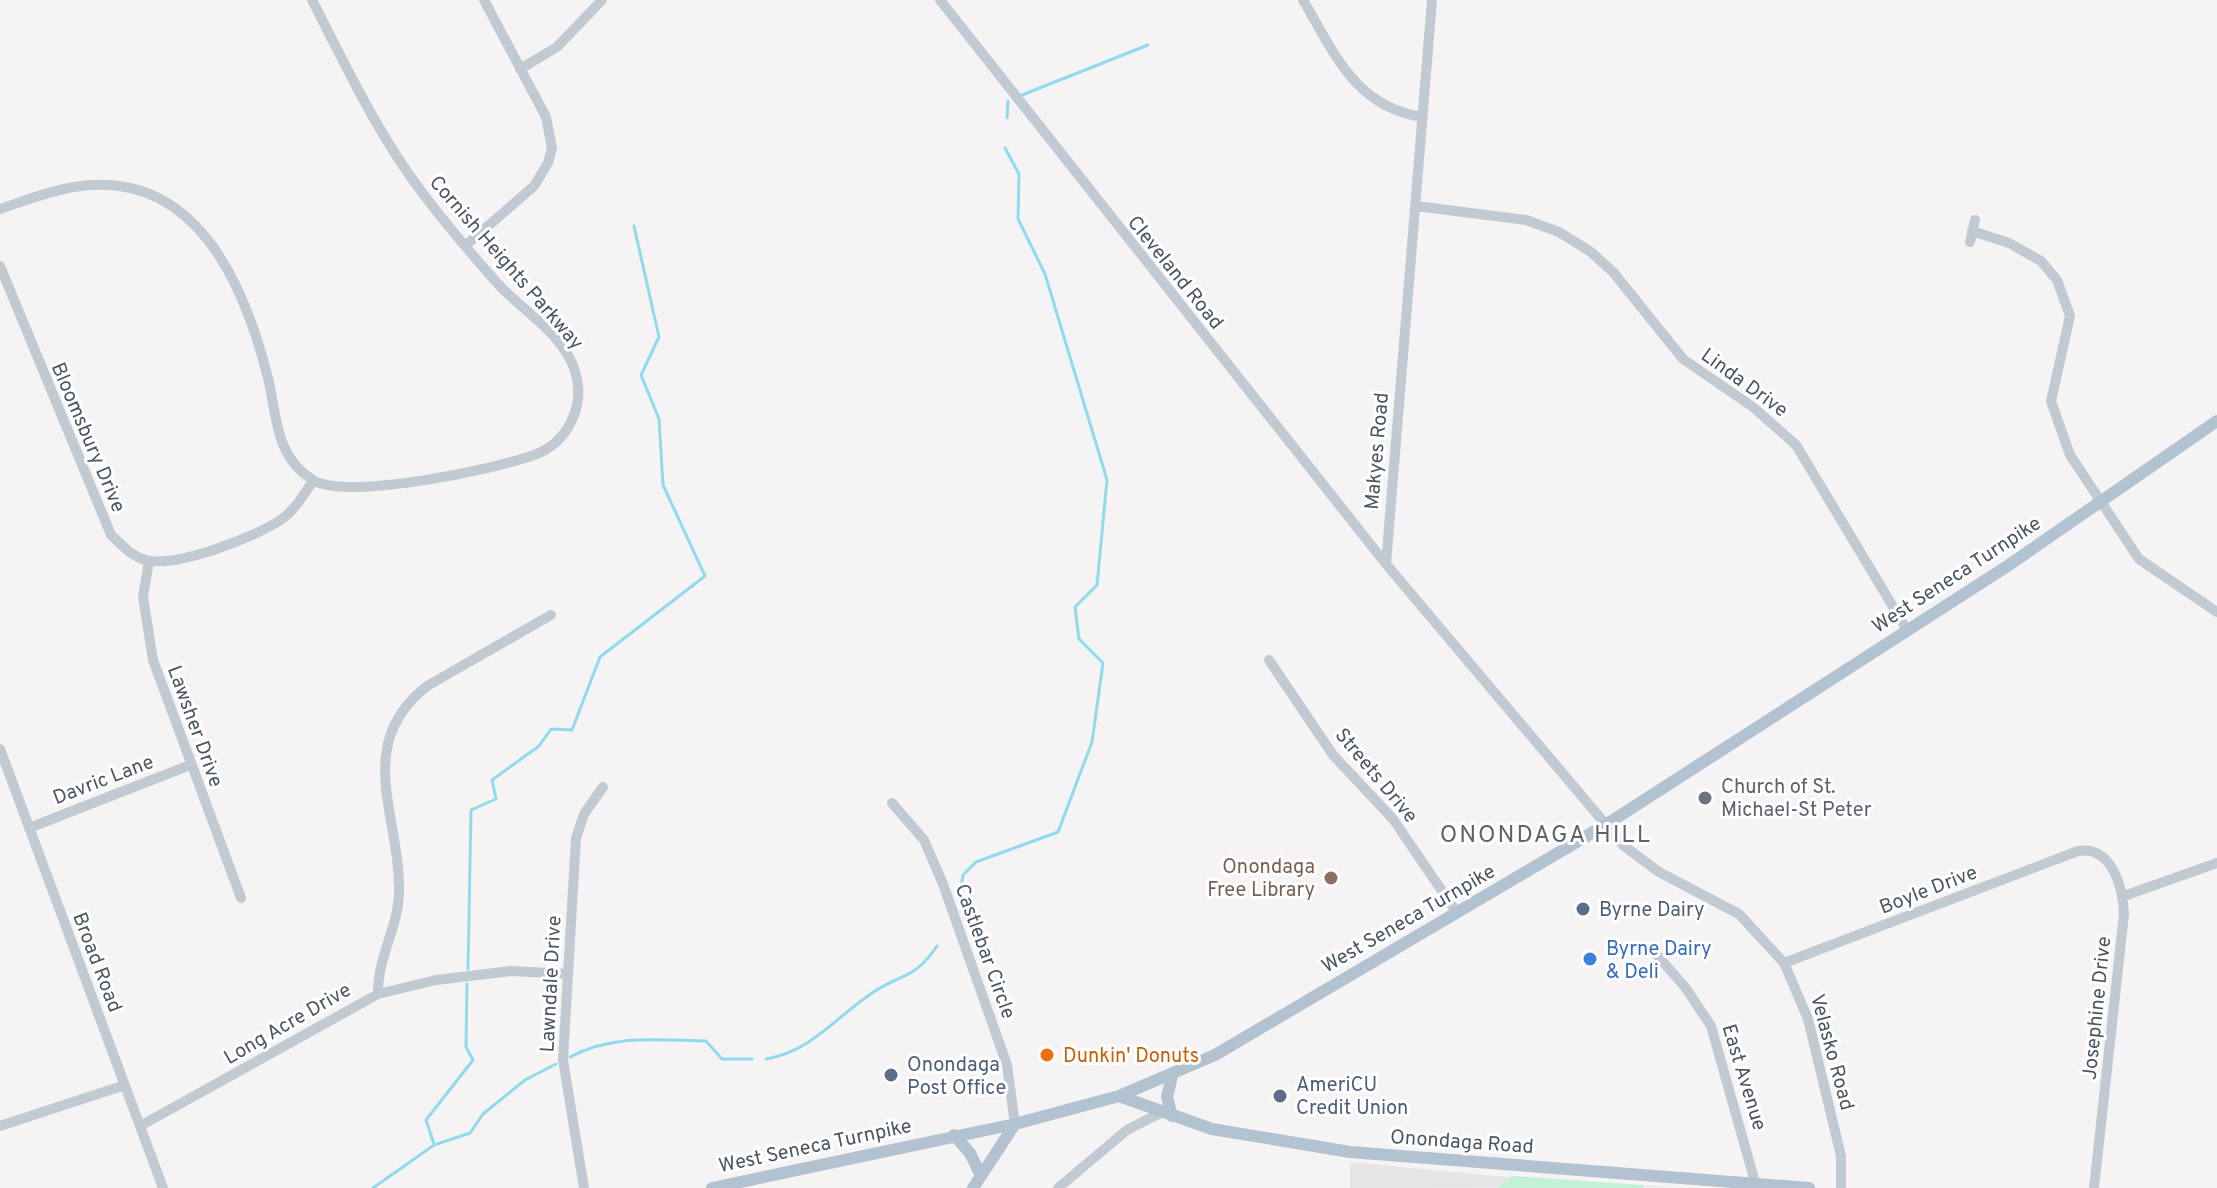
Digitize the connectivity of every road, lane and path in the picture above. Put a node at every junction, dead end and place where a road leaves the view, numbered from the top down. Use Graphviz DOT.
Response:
graph roads {
  1 [pos="312,0"];
  2 [pos="484,0"];
  3 [pos="602,0"];
  4 [pos="940,0"];
  5 [pos="1303,0"];
  6 [pos="1432,0"];
  7 [pos="520,69"];
  8 [pos="1423,117"];
  9 [pos="1416,206"];
  10 [pos="0,209"];
  11 [pos="1972,231"];
  12 [pos="465,246"];
  13 [pos="0,266"];
  14 [pos="2217,421"];
  15 [pos="313,481"];
  16 [pos="2102,501"];
  17 [pos="149,561"];
  18 [pos="1386,564"];
  19 [pos="2217,612"];
  20 [pos="551,615"];
  21 [pos="1907,630"];
  22 [pos="1269,660"];
  23 [pos="0,749"];
  24 [pos="190,765"];
  25 [pos="603,787"];
  26 [pos="892,803"];
  27 [pos="1607,824"];
  28 [pos="29,828"];
  29 [pos="2217,863"];
  30 [pos="2124,896"];
  31 [pos="241,898"];
  32 [pos="1457,913"];
  33 [pos="1655,953"];
  34 [pos="1784,963"];
  35 [pos="567,974"];
  36 [pos="378,994"];
  37 [pos="1172,1076"];
  38 [pos="125,1085"];
  39 [pos="1119,1096"];
  40 [pos="1167,1114"];
  41 [pos="1015,1124"];
  42 [pos="0,1126"];
  43 [pos="140,1126"];
  44 [pos="954,1135"];
  45 [pos="981,1176"];
  46 [pos="1755,1182"];
  47 [pos="163,1188"];
  48 [pos="584,1188"];
  49 [pos="712,1188"];
  50 [pos="973,1188"];
  51 [pos="1058,1188"];
  52 [pos="1809,1188"];
  53 [pos="1841,1188"];
  54 [pos="2094,1188"];
  1 -- 12 [label="street, Cornish Heights Parkway"];
  2 -- 7 [label="street"];
  3 -- 7 [label="street"];
  4 -- 18 [label="street, Cleveland Road"];
  5 -- 8 [label="street"];
  6 -- 8 [label="street, Makyes Road"];
  7 -- 12 [label="street"];
  8 -- 9 [label="street, Makyes Road"];
  9 -- 18 [label="street, Makyes Road"];
  9 -- 21 [label="street, Linda Drive"];
  10 -- 15 [label="street"];
  11 -- 16 [label="street"];
  12 -- 15 [label="street, Cornish Heights Parkway"];
  13 -- 17 [label="street, Bloomsbury Drive"];
  14 -- 16 [label="main road, West Seneca Turnpike"];
  15 -- 17 [label="street"];
  16 -- 19 [label="street"];
  16 -- 21 [label="main road, West Seneca Turnpike"];
  17 -- 24 [label="street, Lawsher Drive"];
  18 -- 27 [label="street"];
  20 -- 36 [label="street, Long Acre Drive"];
  21 -- 27 [label="main road, West Seneca Turnpike"];
  22 -- 32 [label="street, Streets Drive"];
  23 -- 28 [label="street, Broad Road"];
  24 -- 28 [label="street, Davric Lane"];
  24 -- 31 [label="street, Lawsher Drive"];
  25 -- 35 [label="street, Lawndale Drive"];
  26 -- 41 [label="street, Castlebar Circle"];
  27 -- 32 [label="main road, West Seneca Turnpike"];
  27 -- 34 [label="street, Velasko Road"];
  28 -- 38 [label="street, Broad Road"];
  29 -- 30 [label="street"];
  30 -- 34 [label="street, Boyle Drive"];
  30 -- 54 [label="street, Josephine Drive"];
  32 -- 37 [label="main road, West Seneca Turnpike"];
  33 -- 46 [label="street, East Avenue"];
  34 -- 53 [label="street, Velasko Road"];
  35 -- 36 [label="street"];
  35 -- 48 [label="street, Lawndale Drive"];
  36 -- 43 [label="street, Long Acre Drive"];
  37 -- 39 [label="main road, West Seneca Turnpike"];
  37 -- 40 [label="main road"];
  38 -- 42 [label="street"];
  38 -- 43 [label="street, Broad Road"];
  39 -- 40 [label="main road, Onondaga Road"];
  39 -- 41 [label="main road, West Seneca Turnpike"];
  40 -- 46 [label="main road, Onondaga Road"];
  40 -- 51 [label="street"];
  41 -- 44 [label="main road, West Seneca Turnpike"];
  41 -- 45 [label="main road"];
  43 -- 47 [label="street, Broad Road"];
  44 -- 45 [label="main road"];
  44 -- 49 [label="main road, West Seneca Turnpike"];
  45 -- 50 [label="main road"];
  46 -- 52 [label="main road, Onondaga Road"];
}
